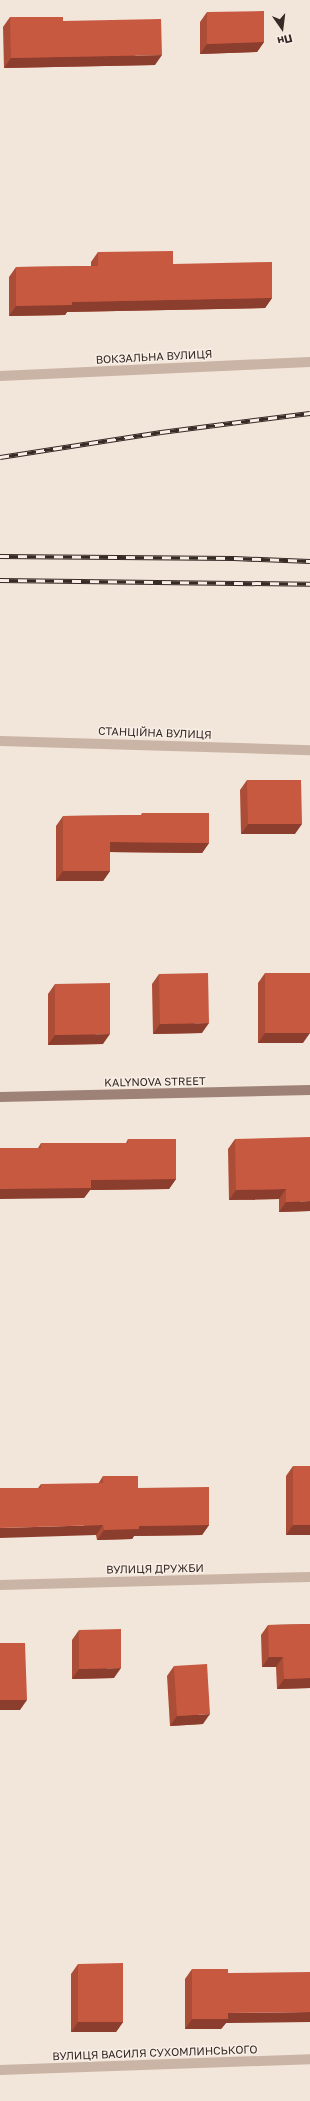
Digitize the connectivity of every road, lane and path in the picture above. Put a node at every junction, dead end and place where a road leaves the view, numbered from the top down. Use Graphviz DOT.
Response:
graph roads {
  1 [pos="310,362"];
  2 [pos="0,376"];
  3 [pos="0,741"];
  4 [pos="310,750"];
  5 [pos="310,1090"];
  6 [pos="0,1097"];
  7 [pos="310,1578"];
  8 [pos="0,1585"];
  9 [pos="310,2059"];
  10 [pos="0,2070"];
  1 -- 2 [label="street, ВОКЗАЛЬНА ВУЛИЦЯ"];
  3 -- 4 [label="street, СТАНЦІЙНА ВУЛИЦЯ"];
  5 -- 6 [label="street, KALYNOVA STREET"];
  7 -- 8 [label="street, ВУЛИЦЯ ДРУЖБИ"];
  9 -- 10 [label="street, ВУЛИЦЯ ВАСИЛЯ СУХОМЛИНСЬКОГО"];
}
